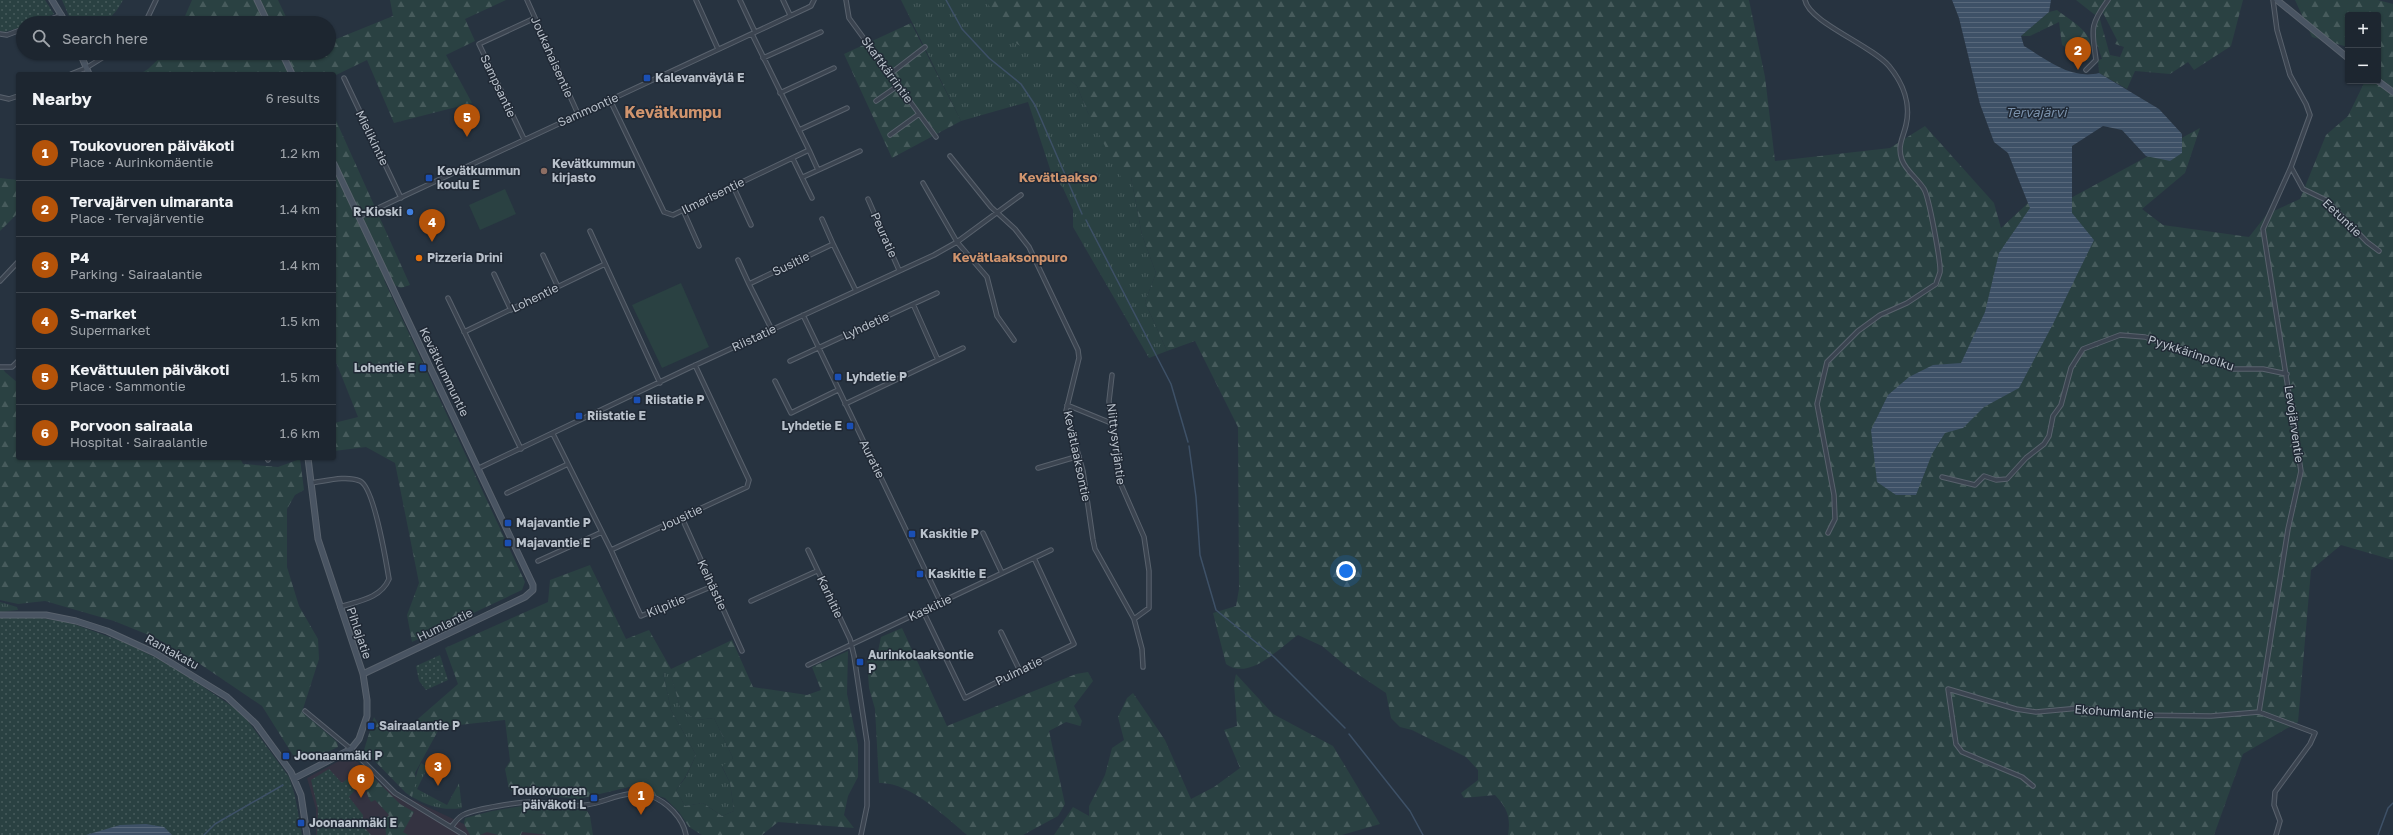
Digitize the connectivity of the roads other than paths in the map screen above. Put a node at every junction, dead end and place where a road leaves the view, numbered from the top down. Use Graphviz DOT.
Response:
graph roads {
  1 [pos="52,0"];
  2 [pos="156,0"];
  3 [pos="257,0"];
  4 [pos="527,0"];
  5 [pos="696,0"];
  6 [pos="740,0"];
  7 [pos="783,0"];
  8 [pos="814,0"];
  9 [pos="846,0"];
  10 [pos="1805,0"];
  11 [pos="2108,0"];
  12 [pos="2273,0"];
  13 [pos="2277,0"];
  14 [pos="62,15"];
  15 [pos="790,15"];
  16 [pos="148,16"];
  17 [pos="265,16"];
  18 [pos="535,18"];
  19 [pos="16,32"];
  20 [pos="821,32"];
  21 [pos="753,33"];
  22 [pos="0,34"];
  23 [pos="925,47"];
  24 [pos="718,49"];
  25 [pos="2345,56"];
  26 [pos="764,58"];
  27 [pos="83,60"];
  28 [pos="99,60"];
  29 [pos="285,60"];
  30 [pos="86,68"];
  31 [pos="834,68"];
  32 [pos="2086,70"];
  33 [pos="76,72"];
  34 [pos="88,72"];
  35 [pos="291,72"];
  36 [pos="890,74"];
  37 [pos="344,78"];
  38 [pos="2381,83"];
  39 [pos="899,85"];
  40 [pos="2393,92"];
  41 [pos="780,93"];
  42 [pos="0,97"];
  43 [pos="16,97"];
  44 [pos="610,100"];
  45 [pos="876,101"];
  46 [pos="847,108"];
  47 [pos="578,114"];
  48 [pos="919,114"];
  49 [pos="799,130"];
  50 [pos="890,135"];
  51 [pos="936,137"];
  52 [pos="524,139"];
  53 [pos="809,150"];
  54 [pos="860,151"];
  55 [pos="950,156"];
  56 [pos="793,158"];
  57 [pos="2291,167"];
  58 [pos="336,168"];
  59 [pos="818,170"];
  60 [pos="803,177"];
  61 [pos="923,184"];
  62 [pos="733,186"];
  63 [pos="1022,195"];
  64 [pos="401,198"];
  65 [pos="812,198"];
  66 [pos="868,199"];
  67 [pos="683,210"];
  68 [pos="998,212"];
  69 [pos="359,217"];
  70 [pos="822,219"];
  71 [pos="751,225"];
  72 [pos="590,231"];
  73 [pos="957,242"];
  74 [pos="834,244"];
  75 [pos="699,246"];
  76 [pos="2379,251"];
  77 [pos="543,255"];
  78 [pos="738,260"];
  79 [pos="16,264"];
  80 [pos="605,264"];
  81 [pos="899,270"];
  82 [pos="494,274"];
  83 [pos="0,281"];
  84 [pos="750,284"];
  85 [pos="558,287"];
  86 [pos="856,291"];
  87 [pos="937,292"];
  88 [pos="448,298"];
  89 [pos="913,304"];
  90 [pos="511,310"];
  91 [pos="804,315"];
  92 [pos="772,330"];
  93 [pos="464,332"];
  94 [pos="1014,340"];
  95 [pos="819,348"];
  96 [pos="963,348"];
  97 [pos="938,360"];
  98 [pos="790,361"];
  99 [pos="16,363"];
  100 [pos="695,365"];
  101 [pos="0,368"];
  102 [pos="2287,374"];
  103 [pos="1112,375"];
  104 [pos="775,382"];
  105 [pos="660,383"];
  106 [pos="838,390"];
  107 [pos="845,404"];
  108 [pos="1067,405"];
  109 [pos="1111,423"];
  110 [pos="553,434"];
  111 [pos="522,449"];
  112 [pos="1079,456"];
  113 [pos="308,460"];
  114 [pos="568,464"];
  115 [pos="479,468"];
  116 [pos="1038,468"];
  117 [pos="1942,477"];
  118 [pos="312,483"];
  119 [pos="507,493"];
  120 [pos="682,518"];
  121 [pos="602,532"];
  122 [pos="983,533"];
  123 [pos="1828,533"];
  124 [pos="611,550"];
  125 [pos="808,550"];
  126 [pos="1051,550"];
  127 [pos="1034,558"];
  128 [pos="538,561"];
  129 [pos="817,571"];
  130 [pos="1002,574"];
  131 [pos="713,586"];
  132 [pos="533,590"];
  133 [pos="751,601"];
  134 [pos="941,603"];
  135 [pos="340,607"];
  136 [pos="923,611"];
  137 [pos="0,615"];
  138 [pos="1134,619"];
  139 [pos="1001,632"];
  140 [pos="851,644"];
  141 [pos="742,651"];
  142 [pos="808,665"];
  143 [pos="1143,667"];
  144 [pos="1020,670"];
  145 [pos="363,674"];
  146 [pos="304,711"];
  147 [pos="2259,712"];
  148 [pos="351,749"];
  149 [pos="295,778"];
  150 [pos="2032,786"];
  151 [pos="452,826"];
  152 [pos="307,835"];
  153 [pos="464,835"];
  154 [pos="686,835"];
  155 [pos="861,835"];
  156 [pos="2276,835"];
  1 -- 14 [label="street"];
  2 -- 16 [label="street"];
  3 -- 17 [label="street"];
  4 -- 18 [label="street, Joukahaisentie"];
  5 -- 24 [label="street"];
  6 -- 21 [label="street"];
  7 -- 15 [label="street"];
  8 -- 15 [label="street, Sammontie"];
  9 -- 36 [label="street, Skaftkärrintie"];
  10 -- 123 [label="street"];
  11 -- 32 [label="street"];
  12 -- 57 [label="street, Levojärventie"];
  13 -- 25 [label="street"];
  15 -- 21 [label="street, Sammontie"];
  18 -- 47 [label="street, Joukahaisentie"];
  18 -- 52 [label="street, Sampsantie"];
  19 -- 22 [label="street"];
  20 -- 26 [label="street"];
  21 -- 24 [label="street, Sammontie"];
  21 -- 26 [label="street"];
  23 -- 36 [label="street"];
  24 -- 44 [label="street, Sammontie"];
  26 -- 41 [label="street"];
  27 -- 30 [label="street"];
  28 -- 30 [label="street"];
  29 -- 35 [label="street"];
  30 -- 33 [label="street"];
  30 -- 34 [label="street"];
  31 -- 41 [label="street"];
  36 -- 39 [label="street, Skaftkärrintie"];
  37 -- 64 [label="street, Mielikintie"];
  38 -- 40 [label="street"];
  39 -- 45 [label="street"];
  39 -- 48 [label="street, Skaftkärrintie"];
  41 -- 49 [label="street"];
  42 -- 43 [label="street"];
  44 -- 47 [label="street, Sammontie"];
  44 -- 67 [label="street, Ilmarisentie"];
  46 -- 49 [label="street"];
  47 -- 52 [label="street, Sammontie"];
  48 -- 50 [label="street"];
  48 -- 51 [label="street, Skaftkärrintie"];
  49 -- 53 [label="street"];
  52 -- 64 [label="street, Sammontie"];
  53 -- 56 [label="street, Ilmarisentie"];
  53 -- 59 [label="street"];
  54 -- 59 [label="street"];
  55 -- 68 [label="street, Kevätlaaksontie"];
  56 -- 60 [label="street"];
  56 -- 62 [label="street, Ilmarisentie"];
  57 -- 76 [label="street, Eetuntie"];
  57 -- 102 [label="street, Levojärventie"];
  58 -- 69 [label="street, Kevätkummuntie"];
  59 -- 60 [label="street"];
  60 -- 65 [label="street"];
  61 -- 73 [label="street"];
  62 -- 67 [label="street, Ilmarisentie"];
  62 -- 71 [label="street"];
  63 -- 68 [label="street, Riistatie"];
  64 -- 69 [label="street, Sammontie"];
  66 -- 81 [label="street, Peuratie"];
  67 -- 75 [label="street"];
  68 -- 73 [label="street, Riistatie"];
  68 -- 108 [label="street, Kevätlaaksontie"];
  69 -- 115 [label="street, Kevätkummuntie"];
  70 -- 74 [label="street"];
  72 -- 80 [label="street"];
  73 -- 81 [label="street, Riistatie"];
  73 -- 94 [label="street"];
  74 -- 84 [label="street, Susitie"];
  74 -- 86 [label="street"];
  77 -- 85 [label="street"];
  78 -- 84 [label="street"];
  79 -- 83 [label="street"];
  80 -- 85 [label="street, Lohentie"];
  80 -- 105 [label="street"];
  81 -- 86 [label="street, Riistatie"];
  82 -- 90 [label="street"];
  84 -- 92 [label="street"];
  85 -- 90 [label="street, Lohentie"];
  86 -- 91 [label="street, Riistatie"];
  87 -- 89 [label="street, Lyhdetie"];
  88 -- 93 [label="street"];
  89 -- 95 [label="street, Lyhdetie"];
  89 -- 97 [label="street"];
  90 -- 93 [label="street, Lohentie"];
  91 -- 92 [label="street, Riistatie"];
  91 -- 95 [label="street, Auratie"];
  92 -- 100 [label="street, Riistatie"];
  93 -- 111 [label="street"];
  95 -- 98 [label="street, Lyhdetie"];
  95 -- 106 [label="street, Auratie"];
  96 -- 97 [label="street"];
  97 -- 107 [label="street"];
  99 -- 101 [label="street"];
  100 -- 105 [label="street, Riistatie"];
  100 -- 120 [label="street, Jousitie"];
  102 -- 117 [label="street, Pyykkärinpolku"];
  102 -- 147 [label="street, Levojärventie"];
  103 -- 109 [label="street, Niittysyrjäntie"];
  104 -- 106 [label="street"];
  105 -- 110 [label="street, Riistatie"];
  106 -- 107 [label="street, Auratie"];
  107 -- 134 [label="street, Auratie"];
  108 -- 109 [label="street"];
  108 -- 112 [label="street, Kevätlaaksontie"];
  109 -- 138 [label="street, Niittysyrjäntie"];
  110 -- 111 [label="street, Riistatie"];
  110 -- 114 [label="street"];
  111 -- 115 [label="street, Riistatie"];
  112 -- 116 [label="street"];
  112 -- 138 [label="street, Kevätlaaksontie"];
  113 -- 118 [label="street, Pihlajatie"];
  114 -- 119 [label="street"];
  114 -- 121 [label="street"];
  115 -- 132 [label="street, Kevätkummuntie"];
  118 -- 135 [label="street, Pihlajatie"];
  118 -- 135 [label="street"];
  120 -- 124 [label="street, Jousitie"];
  120 -- 131 [label="street, Keihästie"];
  121 -- 124 [label="street"];
  121 -- 128 [label="street"];
  122 -- 130 [label="street"];
  124 -- 131 [label="street, Kilpitie"];
  125 -- 129 [label="street, Karhitie"];
  126 -- 127 [label="street, Kaskitie"];
  127 -- 130 [label="street, Kaskitie"];
  127 -- 144 [label="street, Puimatie"];
  129 -- 133 [label="street"];
  129 -- 140 [label="street, Karhitie"];
  130 -- 134 [label="street, Kaskitie"];
  131 -- 141 [label="street, Keihästie"];
  132 -- 145 [label="street, Humlantie"];
  134 -- 136 [label="street, Kaskitie"];
  135 -- 145 [label="street, Pihlajatie"];
  136 -- 140 [label="street, Kaskitie"];
  136 -- 144 [label="street, Puimatie"];
  137 -- 149 [label="street, Rantakatu"];
  138 -- 143 [label="street, Kevätlaaksontie"];
  139 -- 144 [label="street"];
  140 -- 142 [label="street, Kaskitie"];
  140 -- 155 [label="street, Karhitie"];
  145 -- 148 [label="street, Pihlajatie"];
  146 -- 148 [label="street"];
  147 -- 150 [label="street, Ekohumlantie"];
  147 -- 156 [label="street"];
  148 -- 149 [label="street, Pihlajatie"];
  148 -- 151 [label="street"];
  149 -- 152 [label="street, Rantakatu"];
  151 -- 153 [label="street"];
  151 -- 154 [label="street"];
}
